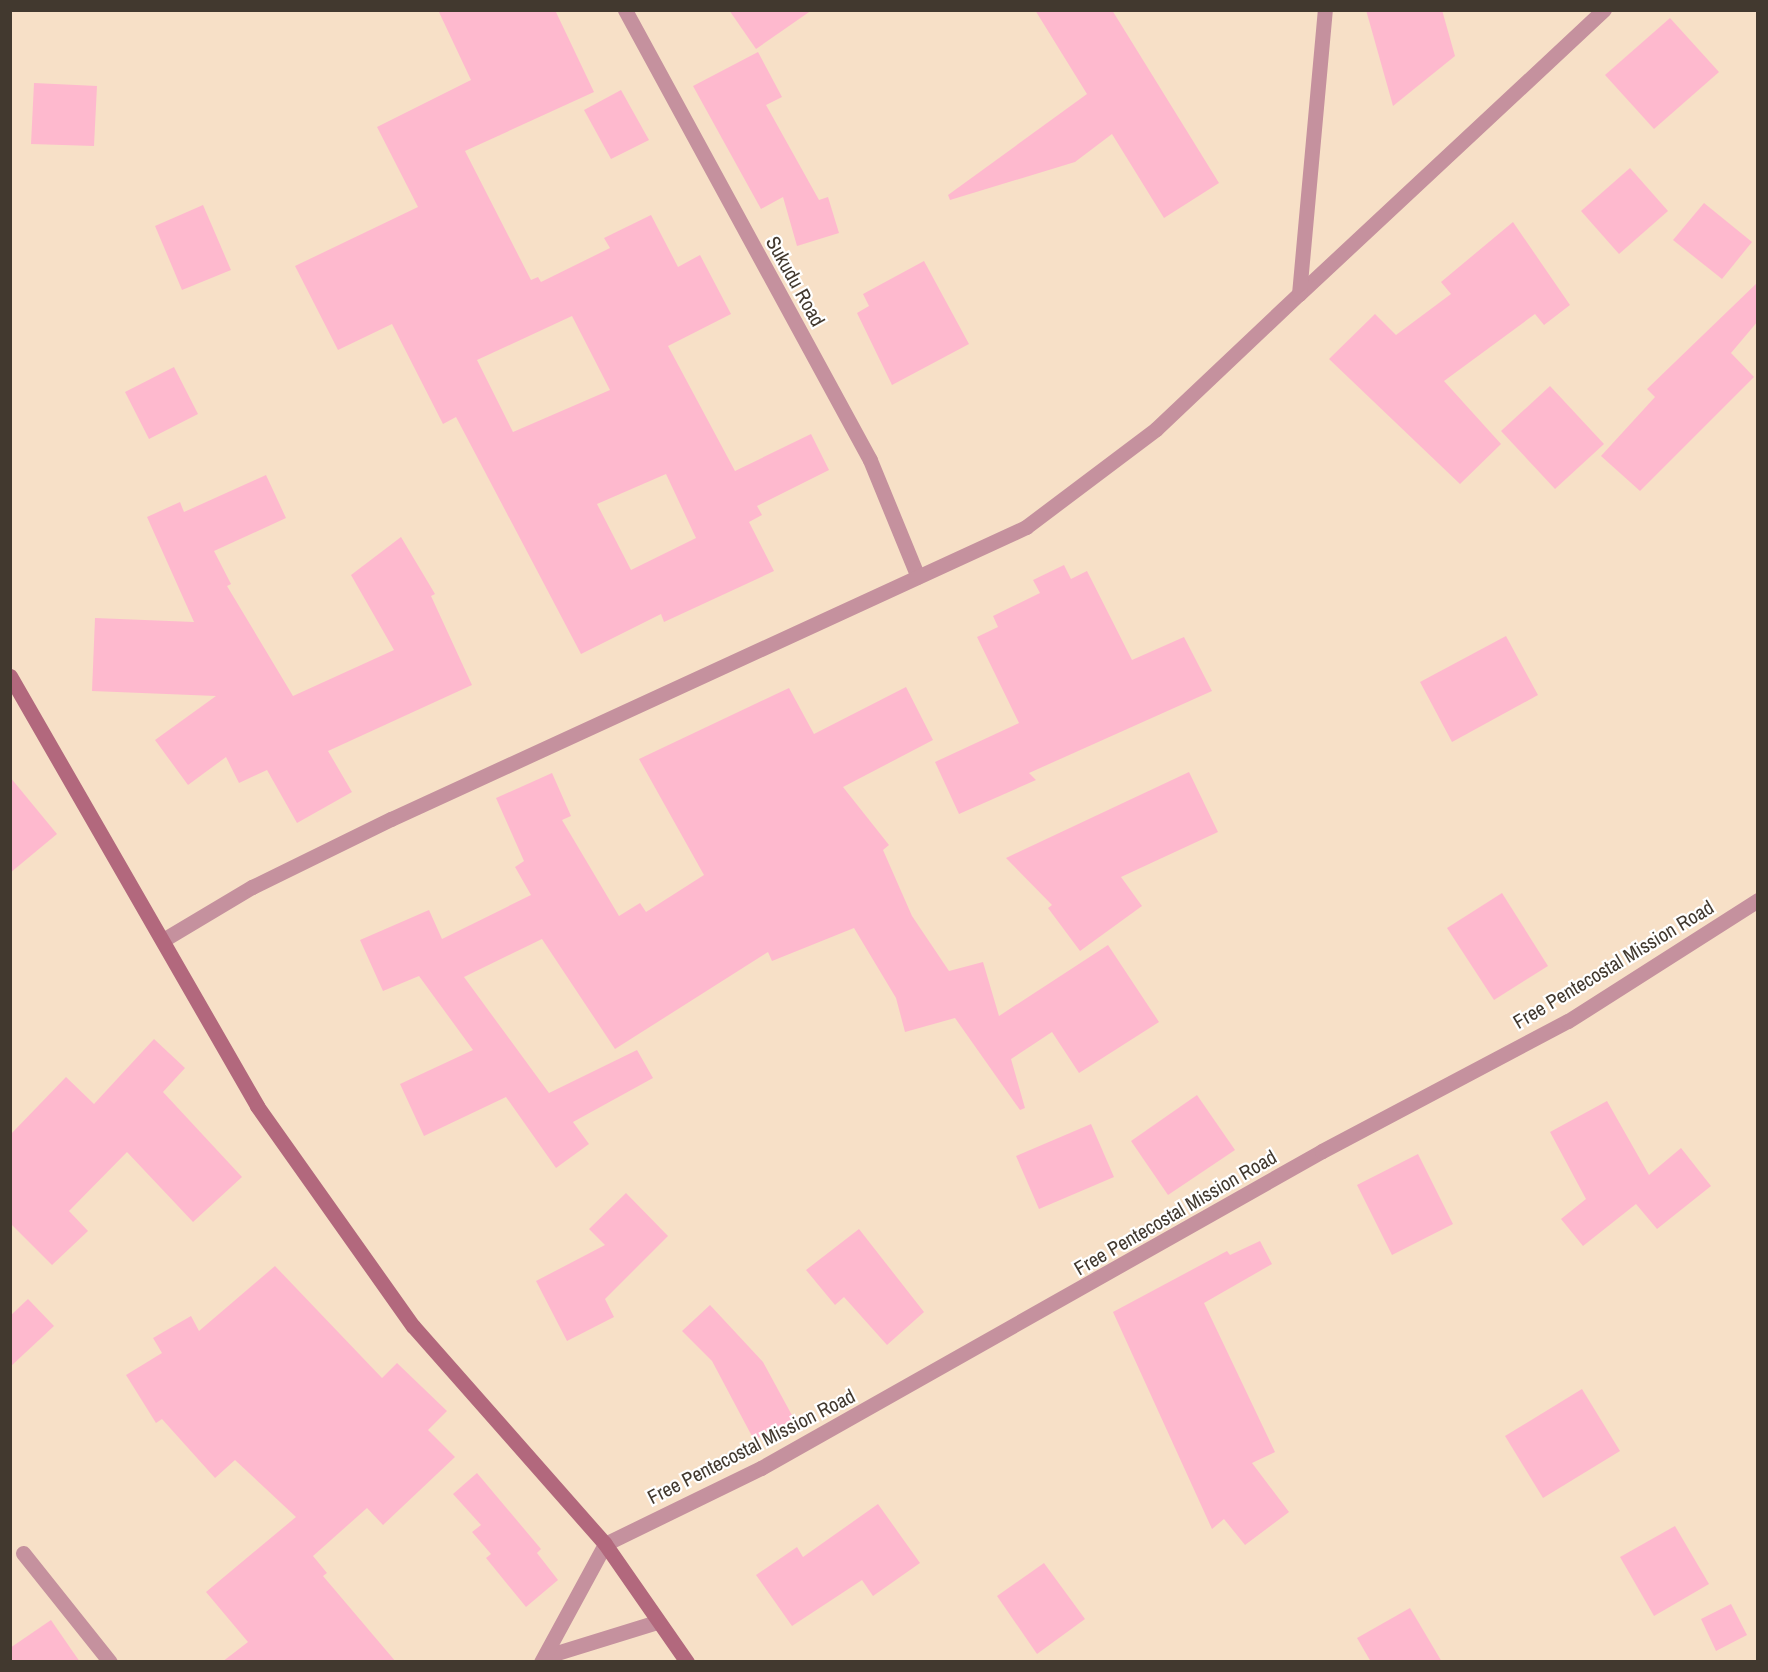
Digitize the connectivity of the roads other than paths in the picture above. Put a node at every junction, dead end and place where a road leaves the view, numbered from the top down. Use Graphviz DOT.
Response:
graph roads {
  1 [pos="625,10"];
  2 [pos="1325,10"];
  3 [pos="1604,10"];
  4 [pos="1299,294"];
  5 [pos="918,577"];
  6 [pos="10,676"];
  7 [pos="1758,900"];
  8 [pos="163,940"];
  9 [pos="605,1544"];
  10 [pos="23,1553"];
  11 [pos="657,1622"];
  12 [pos="544,1659"];
  13 [pos="110,1662"];
  14 [pos="687,1662"];
  1 -- 5 [label="street, Sukudu Road"];
  2 -- 4 [label="street"];
  3 -- 4 [label="street"];
  4 -- 5 [label="street"];
  5 -- 8 [label="street"];
  6 -- 8 [label="main road"];
  7 -- 9 [label="street, Free Pentecostal Mission Road"];
  8 -- 9 [label="main road"];
  9 -- 11 [label="main road"];
  9 -- 12 [label="street"];
  10 -- 13 [label="street"];
  11 -- 12 [label="street"];
  11 -- 14 [label="main road"];
}
